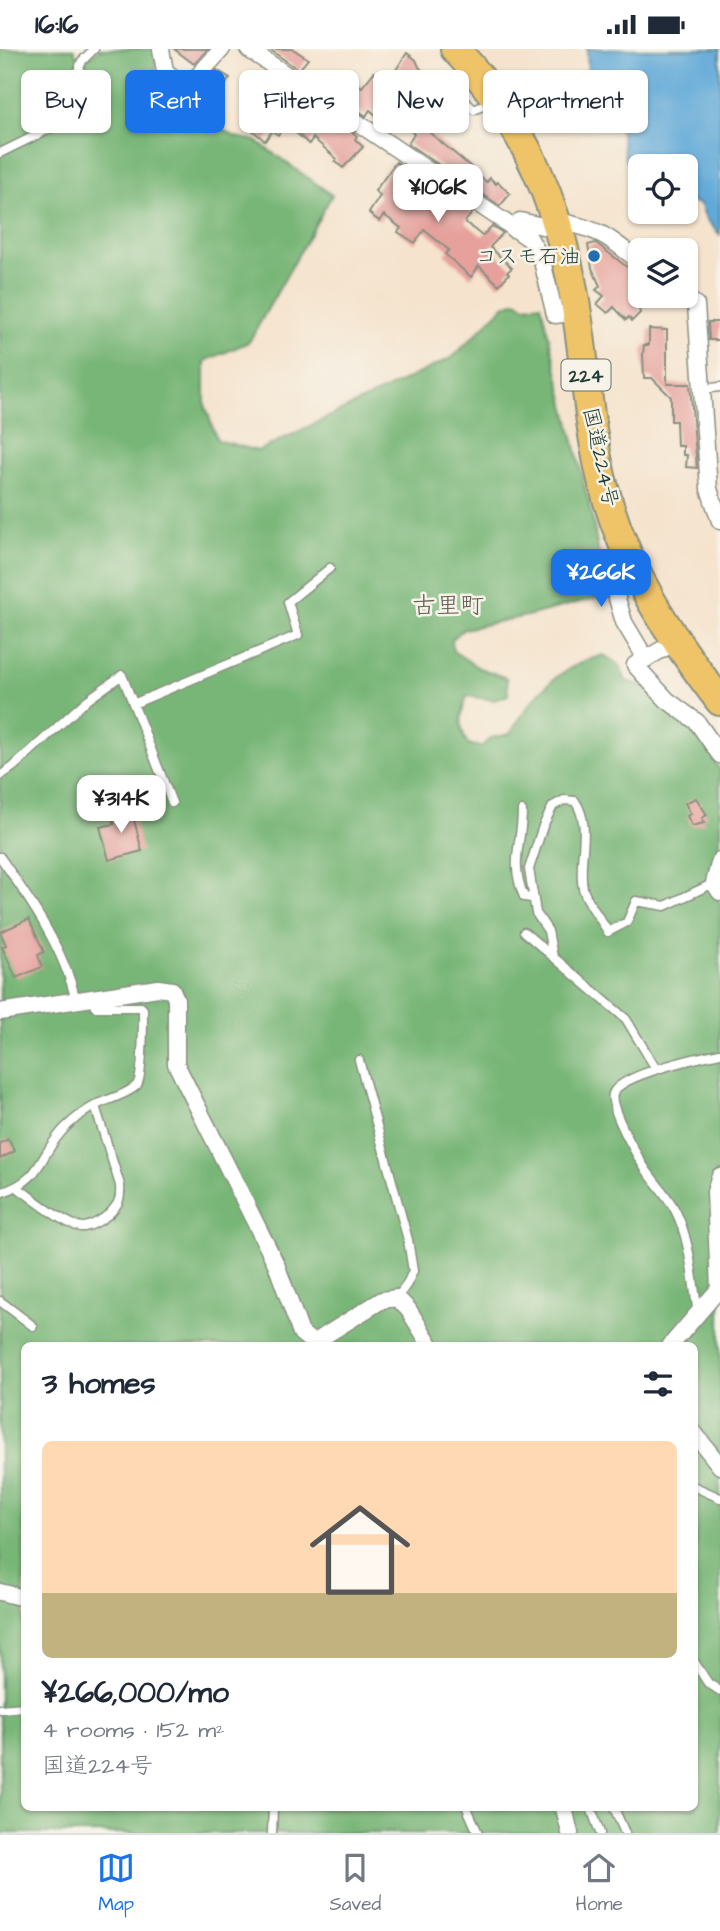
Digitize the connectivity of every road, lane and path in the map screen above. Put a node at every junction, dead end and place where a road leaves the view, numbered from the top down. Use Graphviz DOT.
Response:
graph roads {
  1 [pos="94,49"];
  2 [pos="161,49"];
  3 [pos="222,49"];
  4 [pos="455,49"];
  5 [pos="251,50"];
  6 [pos="483,82"];
  7 [pos="517,133"];
  8 [pos="0,153"];
  9 [pos="559,225"];
  10 [pos="513,229"];
  11 [pos="628,252"];
  12 [pos="696,308"];
  13 [pos="577,312"];
  14 [pos="720,387"];
  15 [pos="702,389"];
  16 [pos="720,521"];
  17 [pos="330,568"];
  18 [pos="637,576"];
  19 [pos="675,642"];
  20 [pos="646,659"];
  21 [pos="720,701"];
  22 [pos="133,703"];
  23 [pos="720,755"];
  24 [pos="0,775"];
  25 [pos="172,803"];
  26 [pos="522,811"];
  27 [pos="0,857"];
  28 [pos="720,860"];
  29 [pos="717,887"];
  30 [pos="532,898"];
  31 [pos="524,932"];
  32 [pos="553,957"];
  33 [pos="93,998"];
  34 [pos="76,1001"];
  35 [pos="0,1011"];
  36 [pos="720,1053"];
  37 [pos="359,1060"];
  38 [pos="656,1069"];
  39 [pos="95,1106"];
  40 [pos="720,1176"];
  41 [pos="17,1187"];
  42 [pos="0,1193"];
  43 [pos="720,1289"];
  44 [pos="397,1298"];
  45 [pos="0,1301"];
  46 [pos="698,1314"];
  47 [pos="33,1326"];
  48 [pos="312,1342"];
  49 [pos="317,1342"];
  50 [pos="429,1342"];
  51 [pos="674,1342"];
  52 [pos="698,1438"];
  53 [pos="720,1466"];
  54 [pos="698,1488"];
  55 [pos="720,1497"];
  56 [pos="0,1592"];
  57 [pos="21,1597"];
  58 [pos="698,1668"];
  59 [pos="720,1691"];
  60 [pos="21,1707"];
  61 [pos="0,1709"];
  62 [pos="273,1811"];
  63 [pos="468,1811"];
  64 [pos="565,1811"];
  65 [pos="592,1811"];
  66 [pos="615,1811"];
  67 [pos="272,1833"];
  68 [pos="478,1833"];
  69 [pos="570,1833"];
  70 [pos="600,1833"];
  71 [pos="625,1833"];
  1 -- 8 [label="lane"];
  2 -- 3 [label="street"];
  4 -- 6 [label="highway, 国道224号 / 224"];
  5 -- 10 [label="street"];
  7 -- 9 [label="highway, 国道224号 / 224"];
  9 -- 10 [label="street"];
  9 -- 11 [label="street"];
  9 -- 13 [label="highway, 国道224号 / 224"];
  10 -- 13 [label="street"];
  12 -- 15 [label="street"];
  13 -- 18 [label="highway, 国道224号 / 224"];
  14 -- 15 [label="lane"];
  15 -- 16 [label="street"];
  17 -- 22 [label="lane"];
  18 -- 19 [label="highway, 国道224号 / 224"];
  18 -- 20 [label="street"];
  19 -- 20 [label="street"];
  19 -- 21 [label="highway, 国道224号 / 224"];
  20 -- 23 [label="street"];
  22 -- 24 [label="lane"];
  22 -- 25 [label="lane"];
  26 -- 30 [label="lane"];
  27 -- 34 [label="lane"];
  28 -- 29 [label="street"];
  29 -- 30 [label="lane"];
  30 -- 32 [label="lane"];
  31 -- 32 [label="lane"];
  32 -- 38 [label="lane"];
  33 -- 34 [label="street"];
  33 -- 39 [label="lane"];
  33 -- 48 [label="street"];
  34 -- 35 [label="street"];
  36 -- 38 [label="lane"];
  37 -- 44 [label="lane"];
  38 -- 46 [label="lane"];
  39 -- 41 [label="lane"];
  39 -- 41 [label="lane"];
  40 -- 43 [label="street"];
  41 -- 42 [label="lane"];
  43 -- 46 [label="street"];
  44 -- 49 [label="street"];
  44 -- 50 [label="street"];
  45 -- 47 [label="lane"];
  46 -- 51 [label="street"];
  52 -- 53 [label="street"];
  54 -- 55 [label="lane"];
  56 -- 57 [label="street"];
  58 -- 59 [label="lane"];
  60 -- 61 [label="lane"];
  62 -- 67 [label="lane"];
  63 -- 68 [label="lane"];
  64 -- 69 [label="street"];
  65 -- 70 [label="lane"];
  66 -- 71 [label="lane"];
}
